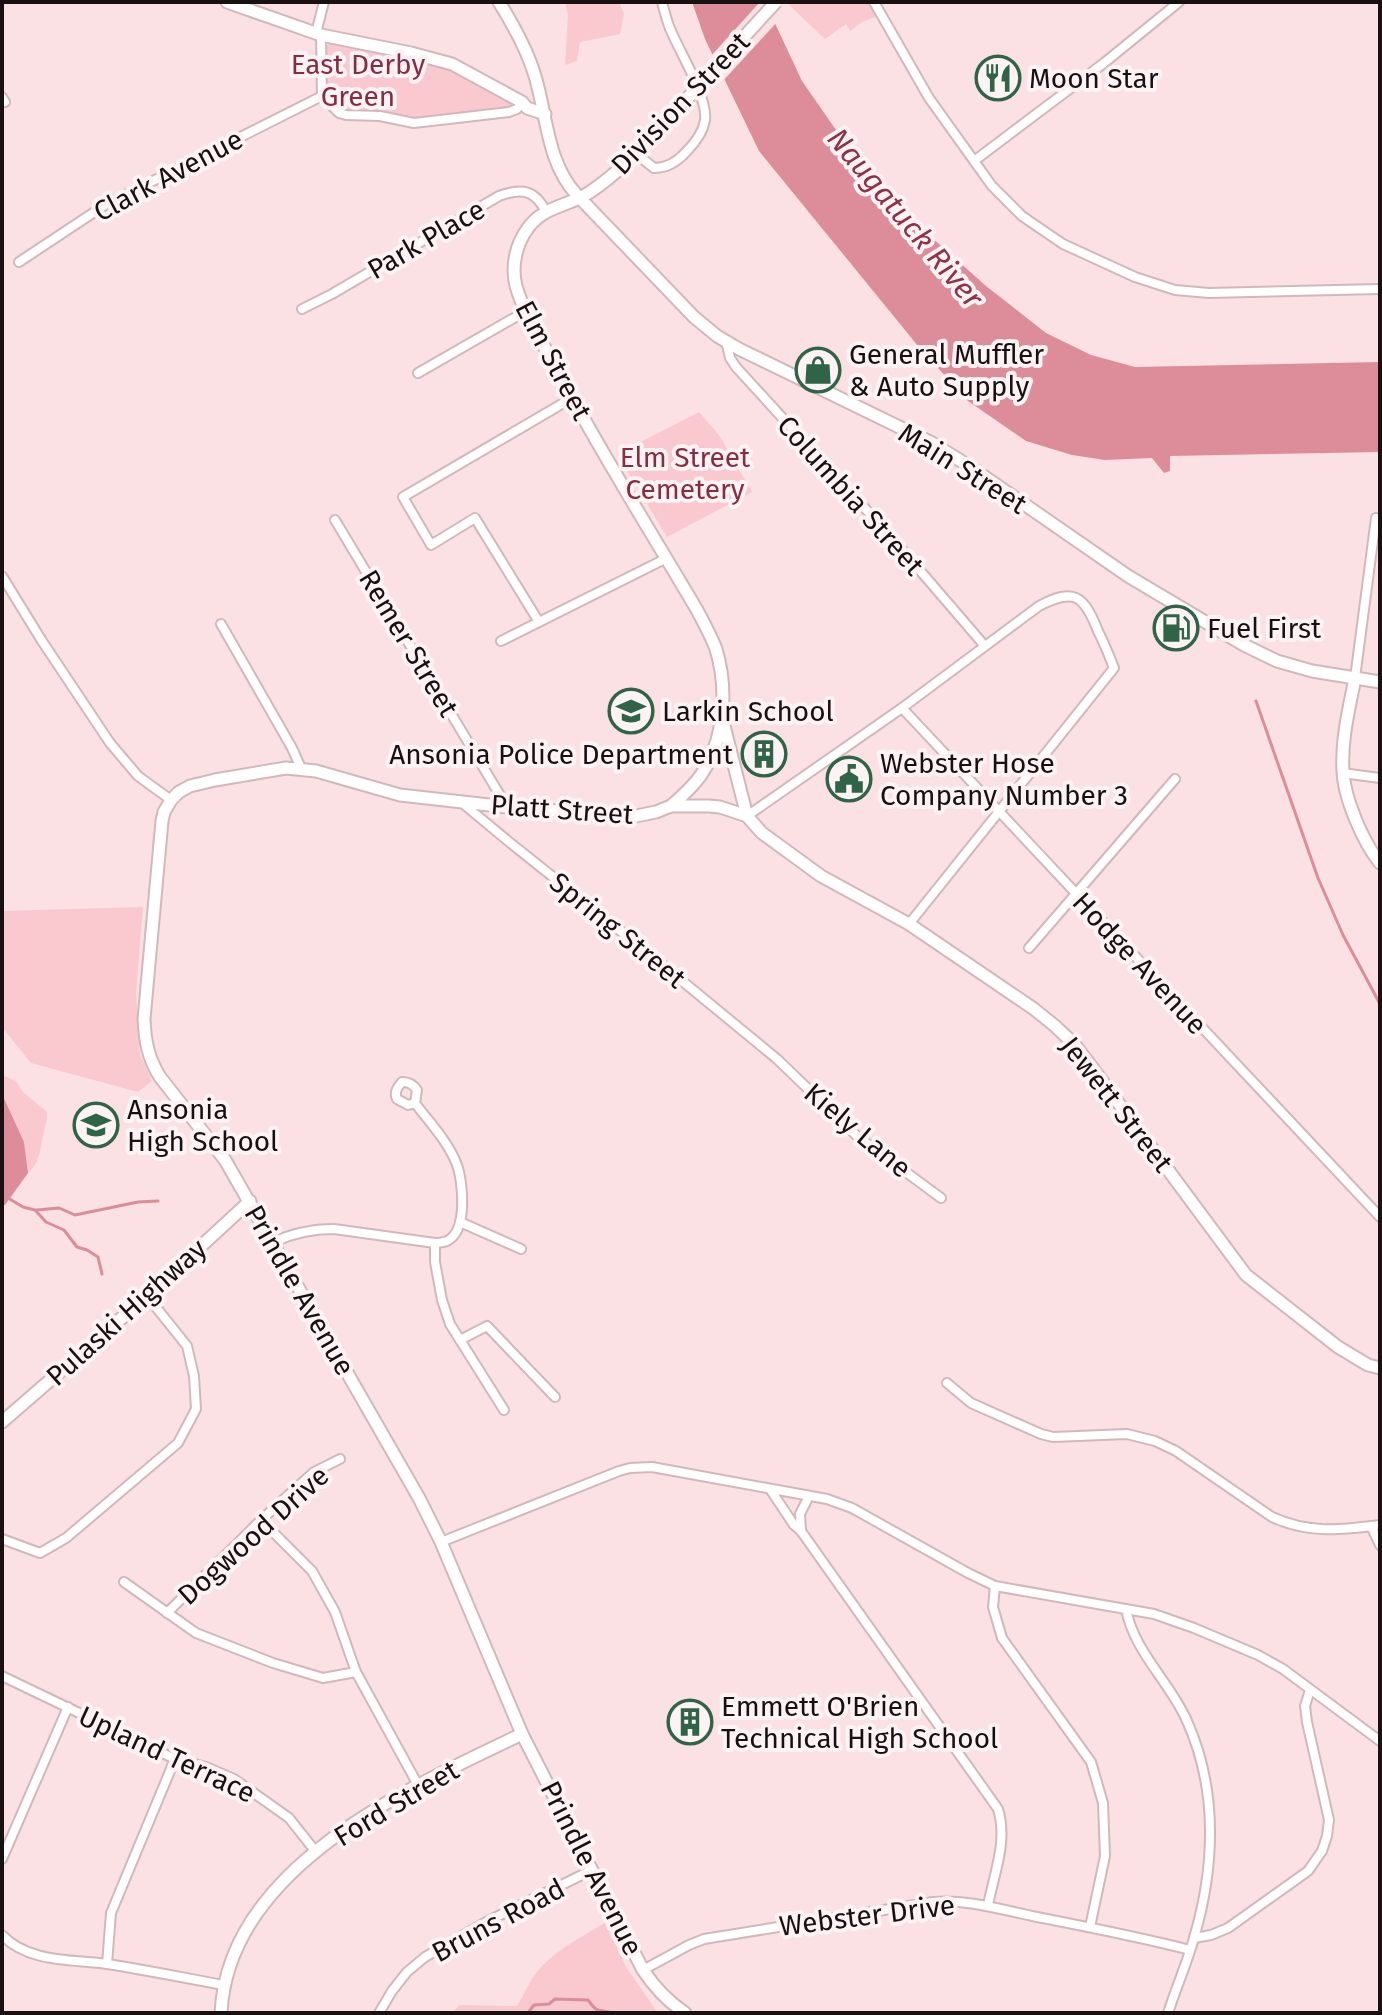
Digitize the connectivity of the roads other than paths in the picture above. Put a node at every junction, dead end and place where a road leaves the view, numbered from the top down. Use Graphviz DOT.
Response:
graph roads {
  1 [pos="227,2"];
  2 [pos="324,2"];
  3 [pos="499,2"];
  4 [pos="662,2"];
  5 [pos="776,2"];
  6 [pos="874,2"];
  7 [pos="1179,2"];
  8 [pos="318,34"];
  9 [pos="322,96"];
  10 [pos="541,100"];
  11 [pos="522,102"];
  12 [pos="545,114"];
  13 [pos="635,153"];
  14 [pos="974,161"];
  15 [pos="579,198"];
  16 [pos="546,212"];
  17 [pos="19,262"];
  18 [pos="1380,289"];
  19 [pos="302,309"];
  20 [pos="526,311"];
  21 [pos="726,341"];
  22 [pos="418,373"];
  23 [pos="572,398"];
  24 [pos="1376,518"];
  25 [pos="335,520"];
  26 [pos="667,558"];
  27 [pos="2,576"];
  28 [pos="539,622"];
  29 [pos="221,624"];
  30 [pos="501,641"];
  31 [pos="984,645"];
  32 [pos="1355,678"];
  33 [pos="1380,682"];
  34 [pos="902,708"];
  35 [pos="721,714"];
  36 [pos="301,768"];
  37 [pos="1342,773"];
  38 [pos="1380,778"];
  39 [pos="1175,779"];
  40 [pos="171,800"];
  41 [pos="461,801"];
  42 [pos="671,806"];
  43 [pos="507,807"];
  44 [pos="998,811"];
  45 [pos="747,816"];
  46 [pos="1380,863"];
  47 [pos="1075,893"];
  48 [pos="909,924"];
  49 [pos="1029,948"];
  50 [pos="777,1059"];
  51 [pos="415,1103"];
  52 [pos="941,1198"];
  53 [pos="250,1201"];
  54 [pos="1380,1217"];
  55 [pos="460,1222"];
  56 [pos="274,1242"];
  57 [pos="435,1243"];
  58 [pos="521,1249"];
  59 [pos="147,1296"];
  60 [pos="460,1340"];
  61 [pos="1380,1368"];
  62 [pos="947,1383"];
  63 [pos="555,1397"];
  64 [pos="504,1410"];
  65 [pos="2,1422"];
  66 [pos="340,1459"];
  67 [pos="770,1489"];
  68 [pos="809,1496"];
  69 [pos="261,1520"];
  70 [pos="1375,1526"];
  71 [pos="801,1531"];
  72 [pos="2,1539"];
  73 [pos="441,1542"];
  74 [pos="1380,1545"];
  75 [pos="124,1582"];
  76 [pos="995,1586"];
  77 [pos="1126,1609"];
  78 [pos="167,1613"];
  79 [pos="356,1672"];
  80 [pos="2,1676"];
  81 [pos="1310,1690"];
  82 [pos="68,1707"];
  83 [pos="522,1734"];
  84 [pos="1380,1741"];
  85 [pos="175,1759"];
  86 [pos="418,1785"];
  87 [pos="316,1852"];
  88 [pos="2,1859"];
  89 [pos="592,1870"];
  90 [pos="988,1905"];
  91 [pos="1090,1927"];
  92 [pos="2,1935"];
  93 [pos="1194,1938"];
  94 [pos="1190,1950"];
  95 [pos="107,1964"];
  96 [pos="643,1970"];
  97 [pos="224,1985"];
  98 [pos="221,2013"];
  99 [pos="379,2013"];
  100 [pos="685,2013"];
  101 [pos="1168,2013"];
  1 -- 8 [label="main road"];
  2 -- 8 [label="street"];
  3 -- 10 [label="main road, Main Street"];
  4 -- 13 [label="street"];
  5 -- 13 [label="main road, Division Street, bridge"];
  6 -- 14 [label="street"];
  7 -- 14 [label="street"];
  8 -- 9 [label="street"];
  8 -- 11 [label="main road"];
  9 -- 11 [label="street"];
  9 -- 17 [label="street, Clark Avenue"];
  10 -- 11 [label="main road"];
  10 -- 12 [label="main road, Main Street"];
  11 -- 12 [label="main road"];
  12 -- 15 [label="main road, Main Street"];
  13 -- 15 [label="main road, Division Street"];
  14 -- 18 [label="street"];
  15 -- 16 [label="main road, Elm Street"];
  15 -- 21 [label="main road, Main Street"];
  16 -- 19 [label="street, Park Place"];
  16 -- 20 [label="main road, Elm Street"];
  20 -- 22 [label="street"];
  20 -- 23 [label="main road, Elm Street"];
  21 -- 31 [label="street, Columbia Street"];
  21 -- 32 [label="main road, Main Street"];
  23 -- 26 [label="main road, Elm Street"];
  23 -- 28 [label="street"];
  24 -- 32 [label="street"];
  25 -- 43 [label="street, Remer Street"];
  26 -- 28 [label="street"];
  26 -- 35 [label="main road, Elm Street"];
  27 -- 40 [label="street"];
  28 -- 30 [label="street"];
  29 -- 36 [label="street"];
  31 -- 34 [label="street"];
  31 -- 44 [label="street"];
  32 -- 33 [label="main road, Main Street"];
  32 -- 37 [label="main road"];
  34 -- 44 [label="street, Hodge Avenue"];
  34 -- 45 [label="street"];
  35 -- 42 [label="main road, Elm Street"];
  35 -- 45 [label="main road, Elm Street"];
  36 -- 40 [label="main road, Platt Street"];
  36 -- 41 [label="main road, Platt Street"];
  37 -- 38 [label="street"];
  37 -- 46 [label="main road"];
  39 -- 47 [label="street"];
  40 -- 53 [label="main road, Prindle Avenue"];
  41 -- 43 [label="main road, Platt Street"];
  41 -- 50 [label="street, Spring Street"];
  42 -- 43 [label="main road, Platt Street"];
  42 -- 45 [label="main road, Platt Street"];
  44 -- 47 [label="street, Hodge Avenue"];
  44 -- 48 [label="street"];
  45 -- 48 [label="main road, Jewett Street"];
  47 -- 49 [label="street"];
  47 -- 54 [label="street, Hodge Avenue"];
  48 -- 61 [label="main road, Jewett Street"];
  50 -- 52 [label="street, Kiely Lane"];
  51 -- 55 [label="street"];
  53 -- 56 [label="main road, Prindle Avenue"];
  53 -- 59 [label="main road, Pulaski Highway"];
  55 -- 57 [label="street"];
  55 -- 58 [label="street"];
  56 -- 57 [label="street"];
  56 -- 73 [label="main road, Prindle Avenue"];
  57 -- 60 [label="street"];
  59 -- 65 [label="main road, Pulaski Highway"];
  59 -- 72 [label="street"];
  60 -- 63 [label="street"];
  60 -- 64 [label="street"];
  62 -- 70 [label="street"];
  66 -- 69 [label="street, Dogwood Drive"];
  67 -- 68 [label="street"];
  67 -- 71 [label="street"];
  67 -- 73 [label="street"];
  68 -- 71 [label="street"];
  68 -- 76 [label="street"];
  69 -- 78 [label="street, Dogwood Drive"];
  69 -- 79 [label="street"];
  70 -- 74 [label="street"];
  71 -- 90 [label="street"];
  73 -- 83 [label="main road, Prindle Avenue"];
  75 -- 78 [label="street"];
  76 -- 77 [label="street"];
  76 -- 91 [label="street"];
  77 -- 81 [label="street"];
  77 -- 93 [label="street"];
  78 -- 79 [label="street"];
  79 -- 86 [label="street"];
  80 -- 82 [label="street, Upland Terrace"];
  81 -- 84 [label="street"];
  81 -- 93 [label="street"];
  82 -- 85 [label="street, Upland Terrace"];
  82 -- 88 [label="street"];
  83 -- 86 [label="main road, Ford Street"];
  83 -- 89 [label="main road, Prindle Avenue"];
  85 -- 87 [label="street, Upland Terrace"];
  85 -- 95 [label="street"];
  86 -- 87 [label="main road, Ford Street"];
  87 -- 97 [label="main road, Ford Street"];
  89 -- 96 [label="main road, Prindle Avenue"];
  89 -- 99 [label="street, Bruns Road"];
  90 -- 91 [label="street, Webster Drive"];
  90 -- 96 [label="street, Webster Drive"];
  91 -- 94 [label="street, Webster Drive"];
  92 -- 95 [label="street"];
  93 -- 94 [label="street"];
  94 -- 101 [label="street"];
  95 -- 97 [label="street"];
  96 -- 100 [label="main road, Prindle Avenue"];
  97 -- 98 [label="main road, Ford Street"];
}
